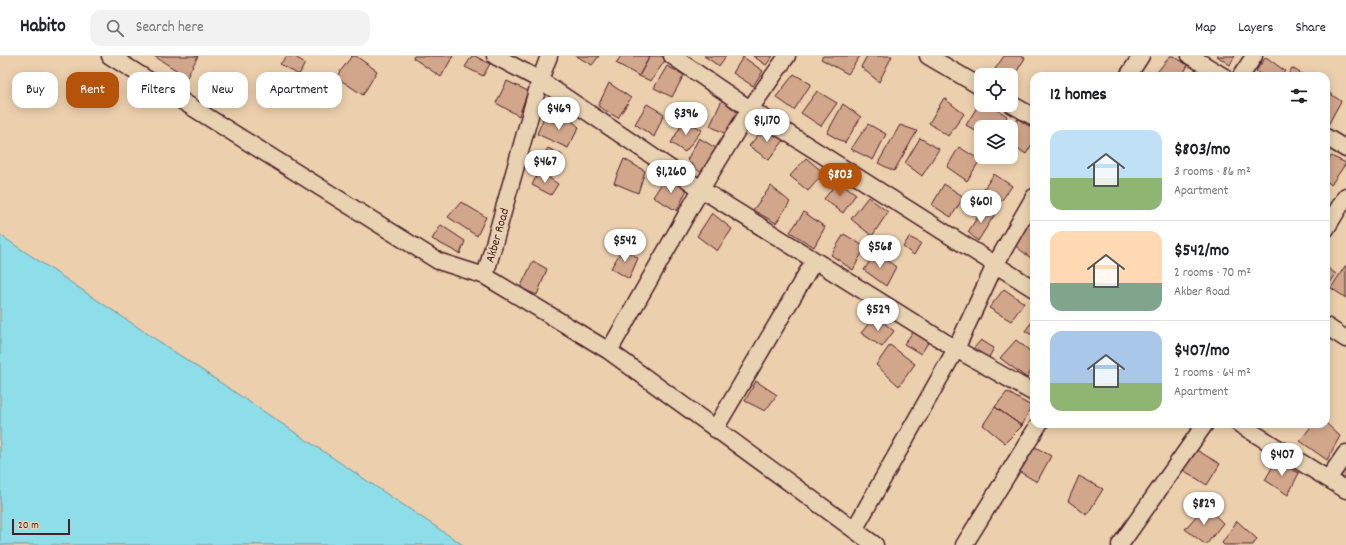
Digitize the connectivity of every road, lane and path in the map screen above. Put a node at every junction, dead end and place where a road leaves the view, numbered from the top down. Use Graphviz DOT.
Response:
graph roads {
  1 [pos="110,56"];
  2 [pos="495,56"];
  3 [pos="549,56"];
  4 [pos="672,56"];
  5 [pos="787,56"];
  6 [pos="928,56"];
  7 [pos="1141,56"];
  8 [pos="1190,56"];
  9 [pos="1254,56"];
  10 [pos="1131,72"];
  11 [pos="1216,72"];
  12 [pos="1244,72"];
  13 [pos="540,80"];
  14 [pos="974,83"];
  15 [pos="1018,108"];
  16 [pos="750,109"];
  17 [pos="1030,115"];
  18 [pos="1330,139"];
  19 [pos="1346,149"];
  20 [pos="701,189"];
  21 [pos="1346,196"];
  22 [pos="1030,204"];
  23 [pos="1330,222"];
  24 [pos="814,261"];
  25 [pos="995,265"];
  26 [pos="485,276"];
  27 [pos="1030,287"];
  28 [pos="1330,329"];
  29 [pos="1346,339"];
  30 [pos="956,349"];
  31 [pos="609,351"];
  32 [pos="1030,391"];
  33 [pos="1037,428"];
  34 [pos="1202,428"];
  35 [pos="1245,428"];
  36 [pos="714,429"];
  37 [pos="1346,453"];
  38 [pos="1328,479"];
  39 [pos="1346,490"];
  40 [pos="854,530"];
  41 [pos="1123,544"];
  42 [pos="874,545"];
  43 [pos="964,545"];
  1 -- 26 [label="street"];
  2 -- 13 [label="street"];
  3 -- 13 [label="street, Akber Road"];
  4 -- 16 [label="street"];
  5 -- 16 [label="street"];
  6 -- 14 [label="street"];
  7 -- 10 [label="street"];
  8 -- 11 [label="street"];
  9 -- 12 [label="street"];
  13 -- 20 [label="street"];
  13 -- 26 [label="street, Akber Road"];
  15 -- 17 [label="street"];
  16 -- 20 [label="street"];
  16 -- 25 [label="street"];
  18 -- 19 [label="street"];
  20 -- 24 [label="street"];
  20 -- 31 [label="street"];
  21 -- 23 [label="street"];
  22 -- 25 [label="street"];
  24 -- 30 [label="street"];
  24 -- 36 [label="street"];
  25 -- 27 [label="street"];
  25 -- 30 [label="street"];
  26 -- 31 [label="street"];
  28 -- 29 [label="street"];
  30 -- 32 [label="street"];
  30 -- 40 [label="street"];
  31 -- 36 [label="street"];
  33 -- 43 [label="street"];
  34 -- 41 [label="street"];
  35 -- 38 [label="street"];
  36 -- 40 [label="street"];
  37 -- 38 [label="street"];
  38 -- 39 [label="street"];
  40 -- 42 [label="street"];
}
